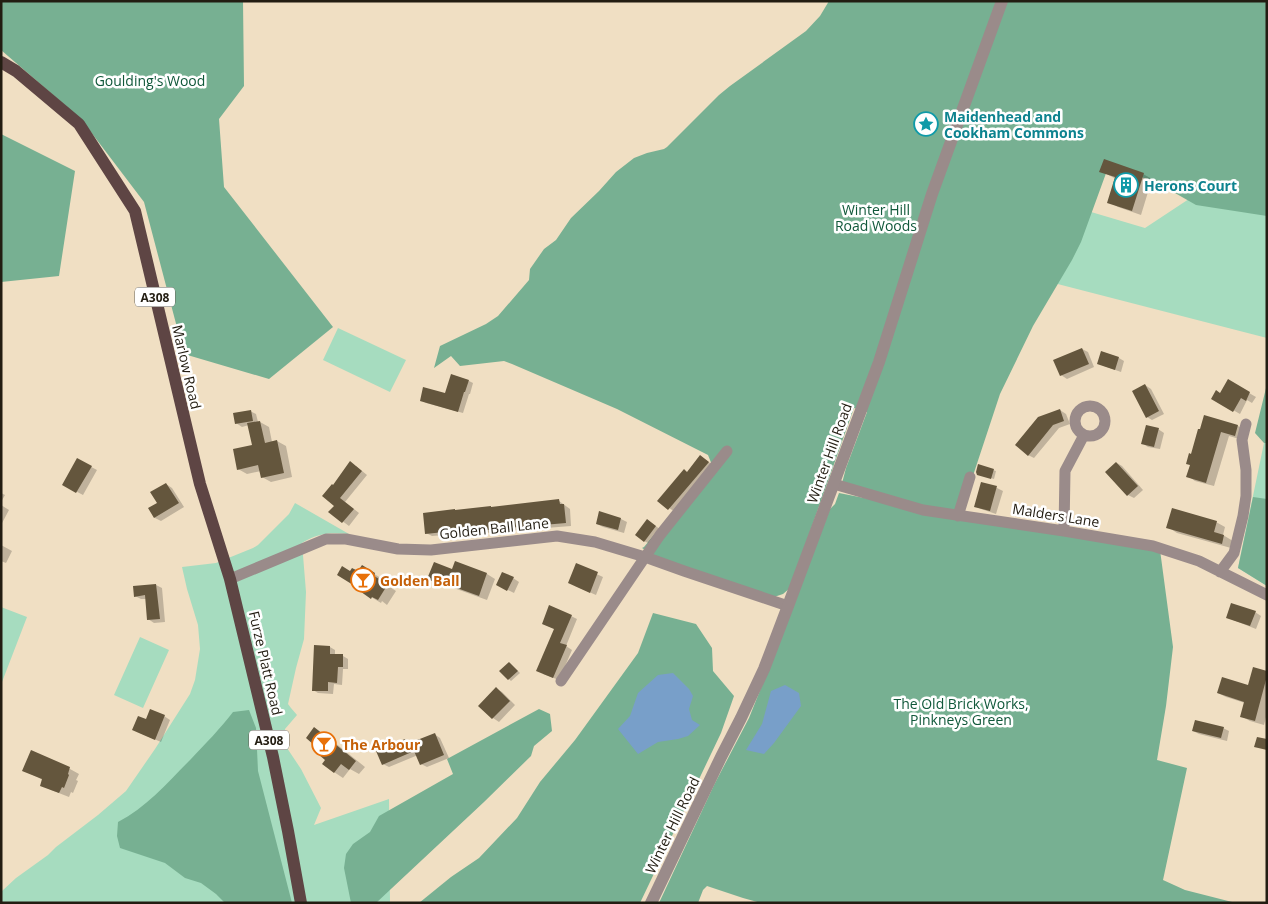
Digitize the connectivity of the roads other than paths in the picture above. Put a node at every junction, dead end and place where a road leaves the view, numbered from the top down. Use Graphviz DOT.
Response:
graph roads {
  1 [pos="1002,1"];
  2 [pos="1,62"];
  3 [pos="1246,424"];
  4 [pos="1084,435"];
  5 [pos="727,451"];
  6 [pos="970,477"];
  7 [pos="834,484"];
  8 [pos="958,516"];
  9 [pos="1064,531"];
  10 [pos="645,557"];
  11 [pos="1220,572"];
  12 [pos="230,578"];
  13 [pos="1267,595"];
  14 [pos="788,606"];
  15 [pos="560,681"];
  16 [pos="300,903"];
  17 [pos="652,903"];
  1 -- 7 [label="street, Winter Hill Road"];
  2 -- 12 [label="main road, Marlow Road / A308"];
  3 -- 11 [label="street"];
  4 -- 9 [label="street"];
  5 -- 10 [label="street"];
  6 -- 8 [label="street"];
  7 -- 8 [label="street, Malders Lane"];
  7 -- 14 [label="street, Winter Hill Road"];
  8 -- 9 [label="street, Malders Lane"];
  9 -- 11 [label="street, Malders Lane"];
  10 -- 12 [label="street, Golden Ball Lane"];
  10 -- 14 [label="street, Golden Ball Lane"];
  10 -- 15 [label="street"];
  11 -- 13 [label="street, Malders Lane"];
  12 -- 16 [label="main road, Furze Platt Road / A308"];
  14 -- 17 [label="street, Winter Hill Road"];
}
